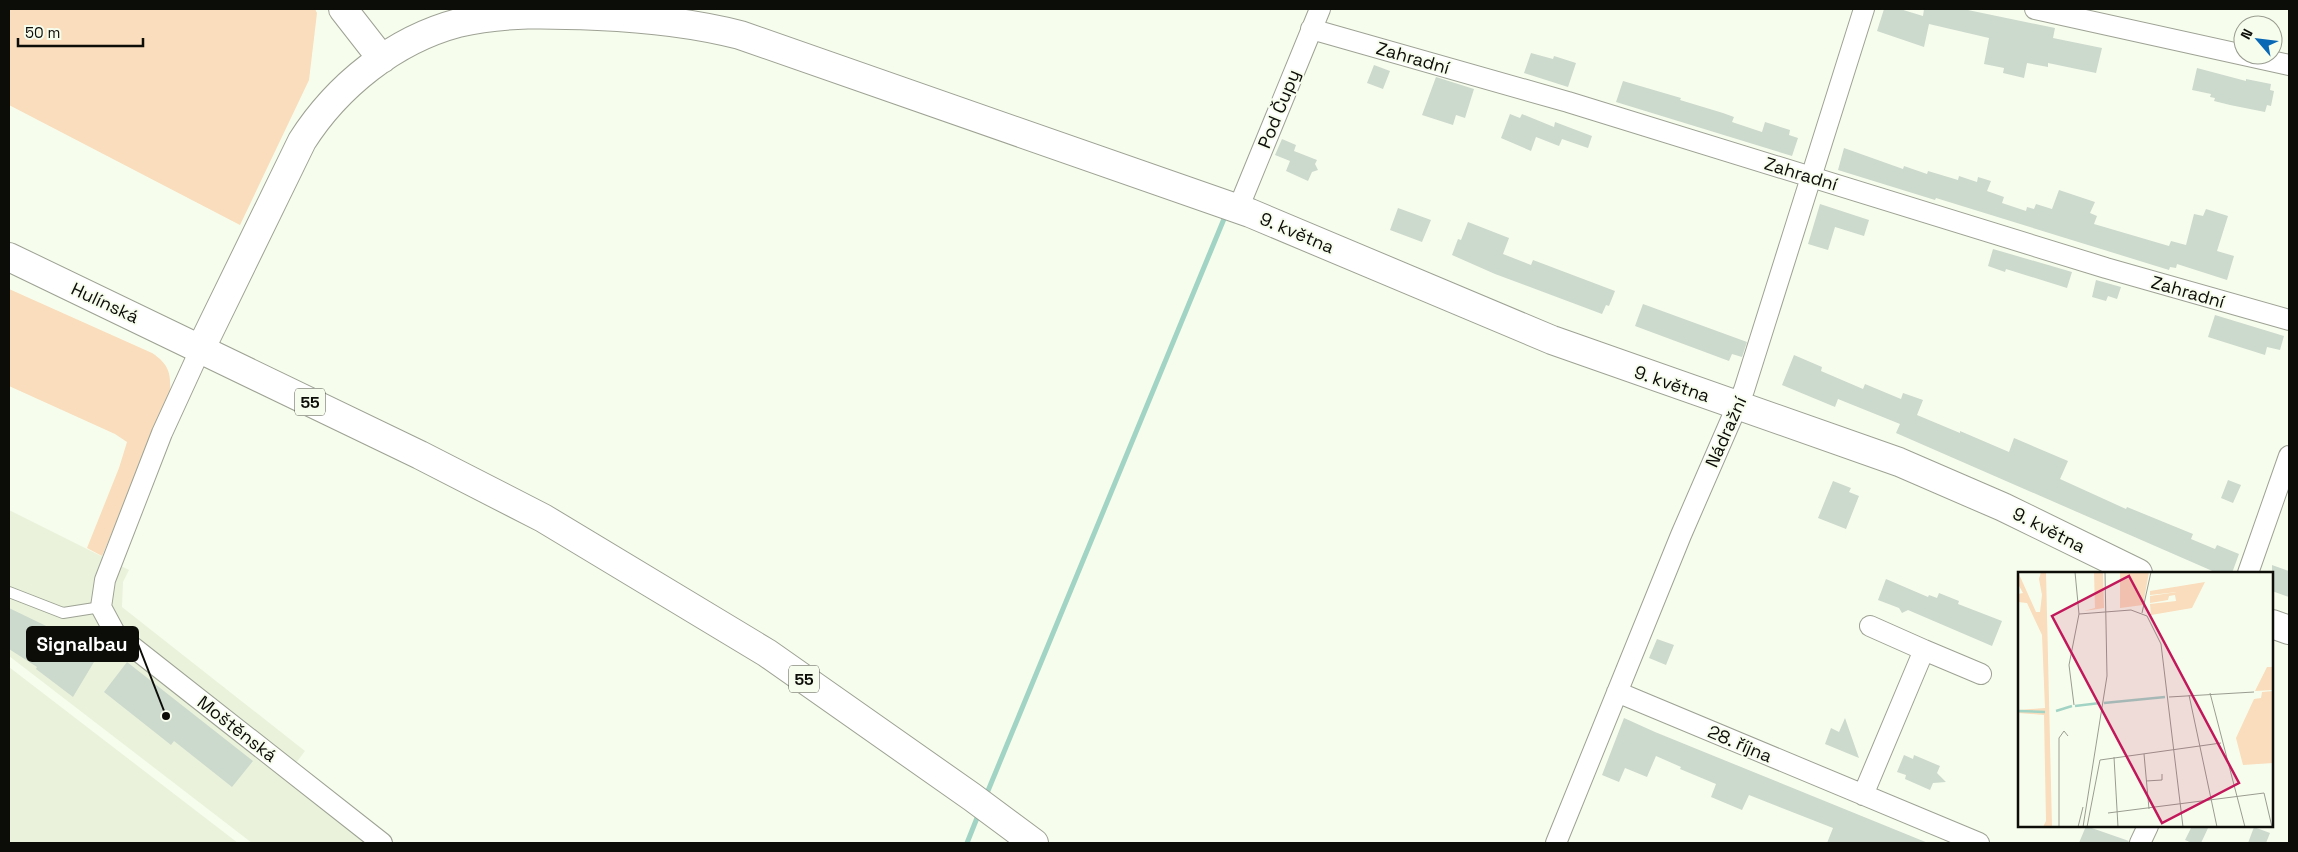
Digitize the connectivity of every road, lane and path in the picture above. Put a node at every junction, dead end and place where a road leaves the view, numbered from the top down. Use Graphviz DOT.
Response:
graph roads {
  1 [pos="343,9"];
  2 [pos="1320,9"];
  3 [pos="1864,9"];
  4 [pos="2035,9"];
  5 [pos="1311,29"];
  6 [pos="382,59"];
  7 [pos="2289,65"];
  8 [pos="1812,177"];
  9 [pos="1238,209"];
  10 [pos="9,257"];
  11 [pos="2289,320"];
  12 [pos="201,348"];
  13 [pos="1738,407"];
  14 [pos="2289,456"];
  15 [pos="2136,572"];
  16 [pos="2248,572"];
  17 [pos="9,592"];
  18 [pos="101,607"];
  19 [pos="2273,624"];
  20 [pos="1870,626"];
  21 [pos="2289,630"];
  22 [pos="1924,650"];
  23 [pos="1981,674"];
  24 [pos="1617,692"];
  25 [pos="1863,795"];
  26 [pos="2148,827"];
  27 [pos="382,843"];
  28 [pos="1034,843"];
  29 [pos="1556,843"];
  30 [pos="1979,843"];
  31 [pos="2140,843"];
  1 -- 6 [label="street"];
  2 -- 5 [label="street, Pod Čupy"];
  3 -- 8 [label="street, Nádražní"];
  4 -- 7 [label="street"];
  5 -- 8 [label="street, Zahradní"];
  5 -- 9 [label="street, Pod Čupy"];
  6 -- 9 [label="street, 9. května"];
  6 -- 12 [label="street, 9. května"];
  8 -- 11 [label="street, Zahradní"];
  8 -- 13 [label="street, Nádražní"];
  9 -- 13 [label="street, 9. května"];
  10 -- 12 [label="street, Hulínská / 55"];
  12 -- 18 [label="street"];
  12 -- 28 [label="street, 55"];
  13 -- 15 [label="street, 9. května"];
  13 -- 24 [label="street, Nádražní"];
  14 -- 16 [label="street"];
  17 -- 18 [label="lane"];
  18 -- 27 [label="street, Moštěnská"];
  19 -- 21 [label="street"];
  20 -- 22 [label="street"];
  22 -- 23 [label="street"];
  22 -- 25 [label="street"];
  24 -- 25 [label="street, 28. října"];
  24 -- 29 [label="street, Nádražní"];
  25 -- 30 [label="street, 28. října"];
  26 -- 31 [label="street"];
}
